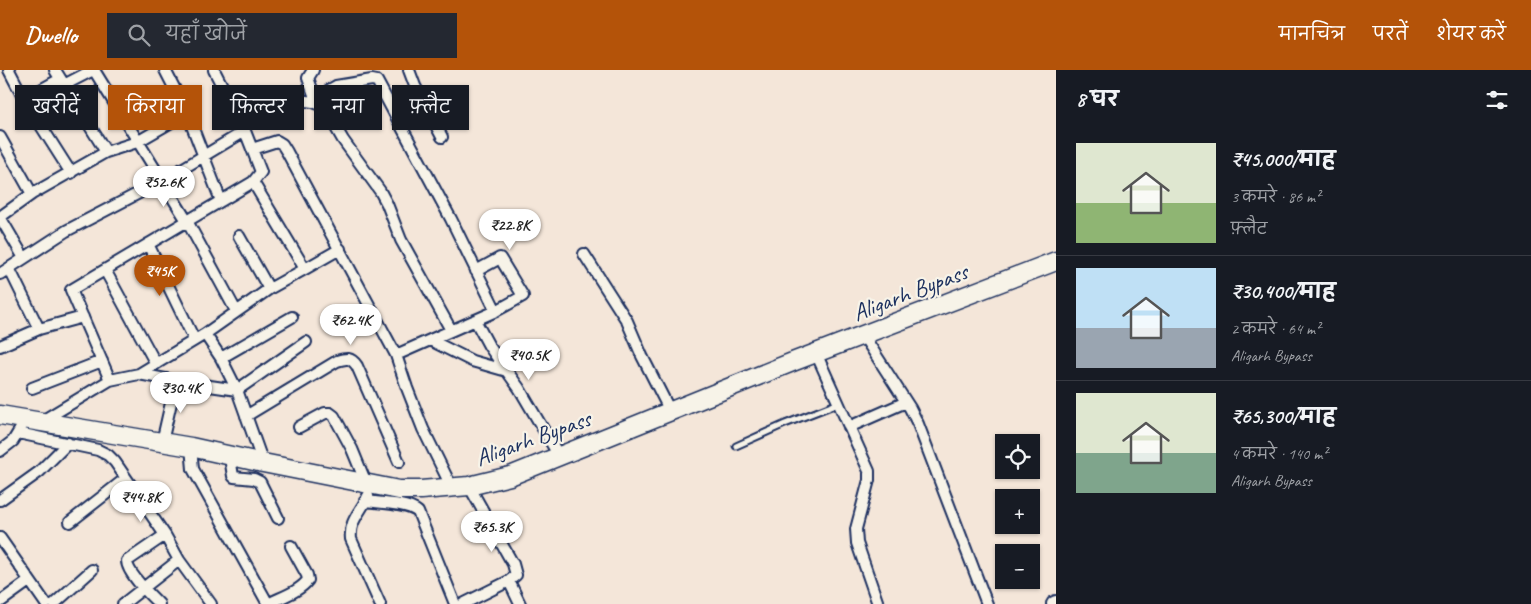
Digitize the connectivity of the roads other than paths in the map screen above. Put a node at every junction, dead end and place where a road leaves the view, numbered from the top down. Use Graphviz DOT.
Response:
graph roads {
  1 [pos="9,70"];
  2 [pos="93,70"];
  3 [pos="165,70"];
  4 [pos="214,70"];
  5 [pos="313,70"];
  6 [pos="409,70"];
  7 [pos="59,78"];
  8 [pos="17,85"];
  9 [pos="47,85"];
  10 [pos="173,85"];
  11 [pos="222,85"];
  12 [pos="342,85"];
  13 [pos="379,85"];
  14 [pos="382,90"];
  15 [pos="314,95"];
  16 [pos="44,130"];
  17 [pos="158,130"];
  18 [pos="193,130"];
  19 [pos="245,130"];
  20 [pos="337,130"];
  21 [pos="0,137"];
  22 [pos="442,137"];
  23 [pos="137,142"];
  24 [pos="252,149"];
  25 [pos="106,152"];
  26 [pos="203,156"];
  27 [pos="71,173"];
  28 [pos="162,181"];
  29 [pos="253,182"];
  30 [pos="32,194"];
  31 [pos="221,201"];
  32 [pos="0,217"];
  33 [pos="187,221"];
  34 [pos="238,236"];
  35 [pos="148,244"];
  36 [pos="340,249"];
  37 [pos="584,254"];
  38 [pos="24,258"];
  39 [pos="1056,261"];
  40 [pos="105,270"];
  41 [pos="305,270"];
  42 [pos="4,271"];
  43 [pos="476,271"];
  44 [pos="269,289"];
  45 [pos="236,311"];
  46 [pos="496,311"];
  47 [pos="292,316"];
  48 [pos="83,317"];
  49 [pos="475,320"];
  50 [pos="39,329"];
  51 [pos="451,330"];
  52 [pos="205,334"];
  53 [pos="863,335"];
  54 [pos="194,339"];
  55 [pos="430,340"];
  56 [pos="306,342"];
  57 [pos="0,346"];
  58 [pos="396,355"];
  59 [pos="221,358"];
  60 [pos="819,360"];
  61 [pos="102,361"];
  62 [pos="156,364"];
  63 [pos="507,371"];
  64 [pos="139,374"];
  65 [pos="110,380"];
  66 [pos="176,381"];
  67 [pos="32,388"];
  68 [pos="237,390"];
  69 [pos="906,402"];
  70 [pos="839,403"];
  71 [pos="670,411"];
  72 [pos="0,415"];
  73 [pos="246,416"];
  74 [pos="42,421"];
  75 [pos="21,427"];
  76 [pos="299,427"];
  77 [pos="849,427"];
  78 [pos="162,442"];
  79 [pos="68,443"];
  80 [pos="736,446"];
  81 [pos="191,447"];
  82 [pos="0,451"];
  83 [pos="558,456"];
  84 [pos="398,462"];
  85 [pos="263,463"];
  86 [pos="232,465"];
  87 [pos="125,480"];
  88 [pos="460,487"];
  89 [pos="368,490"];
  90 [pos="0,500"];
  91 [pos="278,518"];
  92 [pos="70,522"];
  93 [pos="165,535"];
  94 [pos="0,538"];
  95 [pos="291,546"];
  96 [pos="179,560"];
  97 [pos="92,570"];
  98 [pos="29,581"];
  99 [pos="509,581"];
  100 [pos="144,588"];
  101 [pos="0,602"];
  102 [pos="46,604"];
  103 [pos="54,604"];
  104 [pos="124,604"];
  105 [pos="159,604"];
  106 [pos="210,604"];
  107 [pos="380,604"];
  108 [pos="454,604"];
  109 [pos="464,604"];
  110 [pos="520,604"];
  111 [pos="878,604"];
  112 [pos="987,604"];
  1 -- 8 [label="street"];
  2 -- 7 [label="street"];
  2 -- 23 [label="street"];
  3 -- 10 [label="street"];
  4 -- 11 [label="street"];
  5 -- 15 [label="street"];
  6 -- 22 [label="street"];
  7 -- 9 [label="street"];
  7 -- 25 [label="street"];
  12 -- 13 [label="street"];
  14 -- 43 [label="street"];
  16 -- 27 [label="street"];
  17 -- 23 [label="street"];
  18 -- 26 [label="street"];
  19 -- 24 [label="street"];
  19 -- 26 [label="street"];
  20 -- 51 [label="street"];
  21 -- 30 [label="street"];
  23 -- 25 [label="street"];
  23 -- 28 [label="street"];
  24 -- 29 [label="street"];
  24 -- 36 [label="street"];
  25 -- 27 [label="street"];
  26 -- 28 [label="street"];
  26 -- 31 [label="street"];
  27 -- 30 [label="street"];
  28 -- 33 [label="street"];
  28 -- 38 [label="street"];
  29 -- 31 [label="street"];
  29 -- 41 [label="street"];
  30 -- 32 [label="street"];
  31 -- 33 [label="street"];
  32 -- 38 [label="street"];
  33 -- 35 [label="street"];
  33 -- 45 [label="street"];
  34 -- 44 [label="street"];
  35 -- 40 [label="street"];
  35 -- 54 [label="street"];
  36 -- 41 [label="street"];
  36 -- 58 [label="street"];
  37 -- 71 [label="street"];
  38 -- 42 [label="street"];
  39 -- 53 [label="highway, Aligarh Bypass"];
  40 -- 48 [label="street"];
  40 -- 62 [label="street"];
  41 -- 44 [label="street"];
  42 -- 50 [label="street"];
  43 -- 46 [label="street"];
  43 -- 46 [label="street"];
  44 -- 45 [label="street"];
  45 -- 52 [label="street"];
  46 -- 49 [label="street"];
  47 -- 59 [label="street"];
  48 -- 50 [label="street"];
  48 -- 61 [label="street"];
  49 -- 51 [label="street"];
  49 -- 63 [label="street"];
  50 -- 57 [label="street"];
  51 -- 55 [label="street"];
  52 -- 54 [label="street"];
  52 -- 59 [label="street"];
  53 -- 60 [label="highway, Aligarh Bypass"];
  53 -- 69 [label="street"];
  54 -- 62 [label="street"];
  55 -- 58 [label="street"];
  55 -- 63 [label="street"];
  56 -- 68 [label="street"];
  58 -- 88 [label="street"];
  59 -- 68 [label="street"];
  60 -- 70 [label="street"];
  60 -- 71 [label="highway, Aligarh Bypass"];
  61 -- 65 [label="street"];
  61 -- 67 [label="street"];
  62 -- 64 [label="street"];
  63 -- 83 [label="street"];
  64 -- 65 [label="street"];
  64 -- 66 [label="street"];
  65 -- 74 [label="street"];
  66 -- 68 [label="street"];
  66 -- 78 [label="street"];
  68 -- 73 [label="street"];
  69 -- 77 [label="street"];
  69 -- 112 [label="street"];
  70 -- 77 [label="street"];
  70 -- 80 [label="lane"];
  71 -- 83 [label="highway, Aligarh Bypass"];
  72 -- 75 [label="highway, Aligarh Bypass"];
  73 -- 84 [label="street"];
  73 -- 85 [label="street"];
  74 -- 75 [label="highway, Aligarh Bypass"];
  74 -- 78 [label="highway, Aligarh Bypass"];
  75 -- 79 [label="street"];
  75 -- 82 [label="street"];
  76 -- 89 [label="street"];
  77 -- 111 [label="street"];
  78 -- 81 [label="highway, Aligarh Bypass"];
  79 -- 87 [label="street"];
  79 -- 90 [label="street"];
  81 -- 86 [label="highway, Aligarh Bypass"];
  81 -- 95 [label="street"];
  83 -- 88 [label="highway, Aligarh Bypass"];
  85 -- 86 [label="highway, Aligarh Bypass"];
  85 -- 89 [label="highway, Aligarh Bypass"];
  86 -- 91 [label="street"];
  87 -- 92 [label="street"];
  87 -- 93 [label="street"];
  88 -- 89 [label="highway, Aligarh Bypass"];
  88 -- 99 [label="street"];
  89 -- 107 [label="street"];
  89 -- 108 [label="street"];
  93 -- 96 [label="street"];
  93 -- 100 [label="street"];
  94 -- 98 [label="street"];
  96 -- 100 [label="street"];
  96 -- 106 [label="street"];
  97 -- 103 [label="street"];
  98 -- 101 [label="street"];
  98 -- 102 [label="street"];
  99 -- 109 [label="street"];
  99 -- 110 [label="street"];
  100 -- 104 [label="street"];
  100 -- 105 [label="street"];
}
